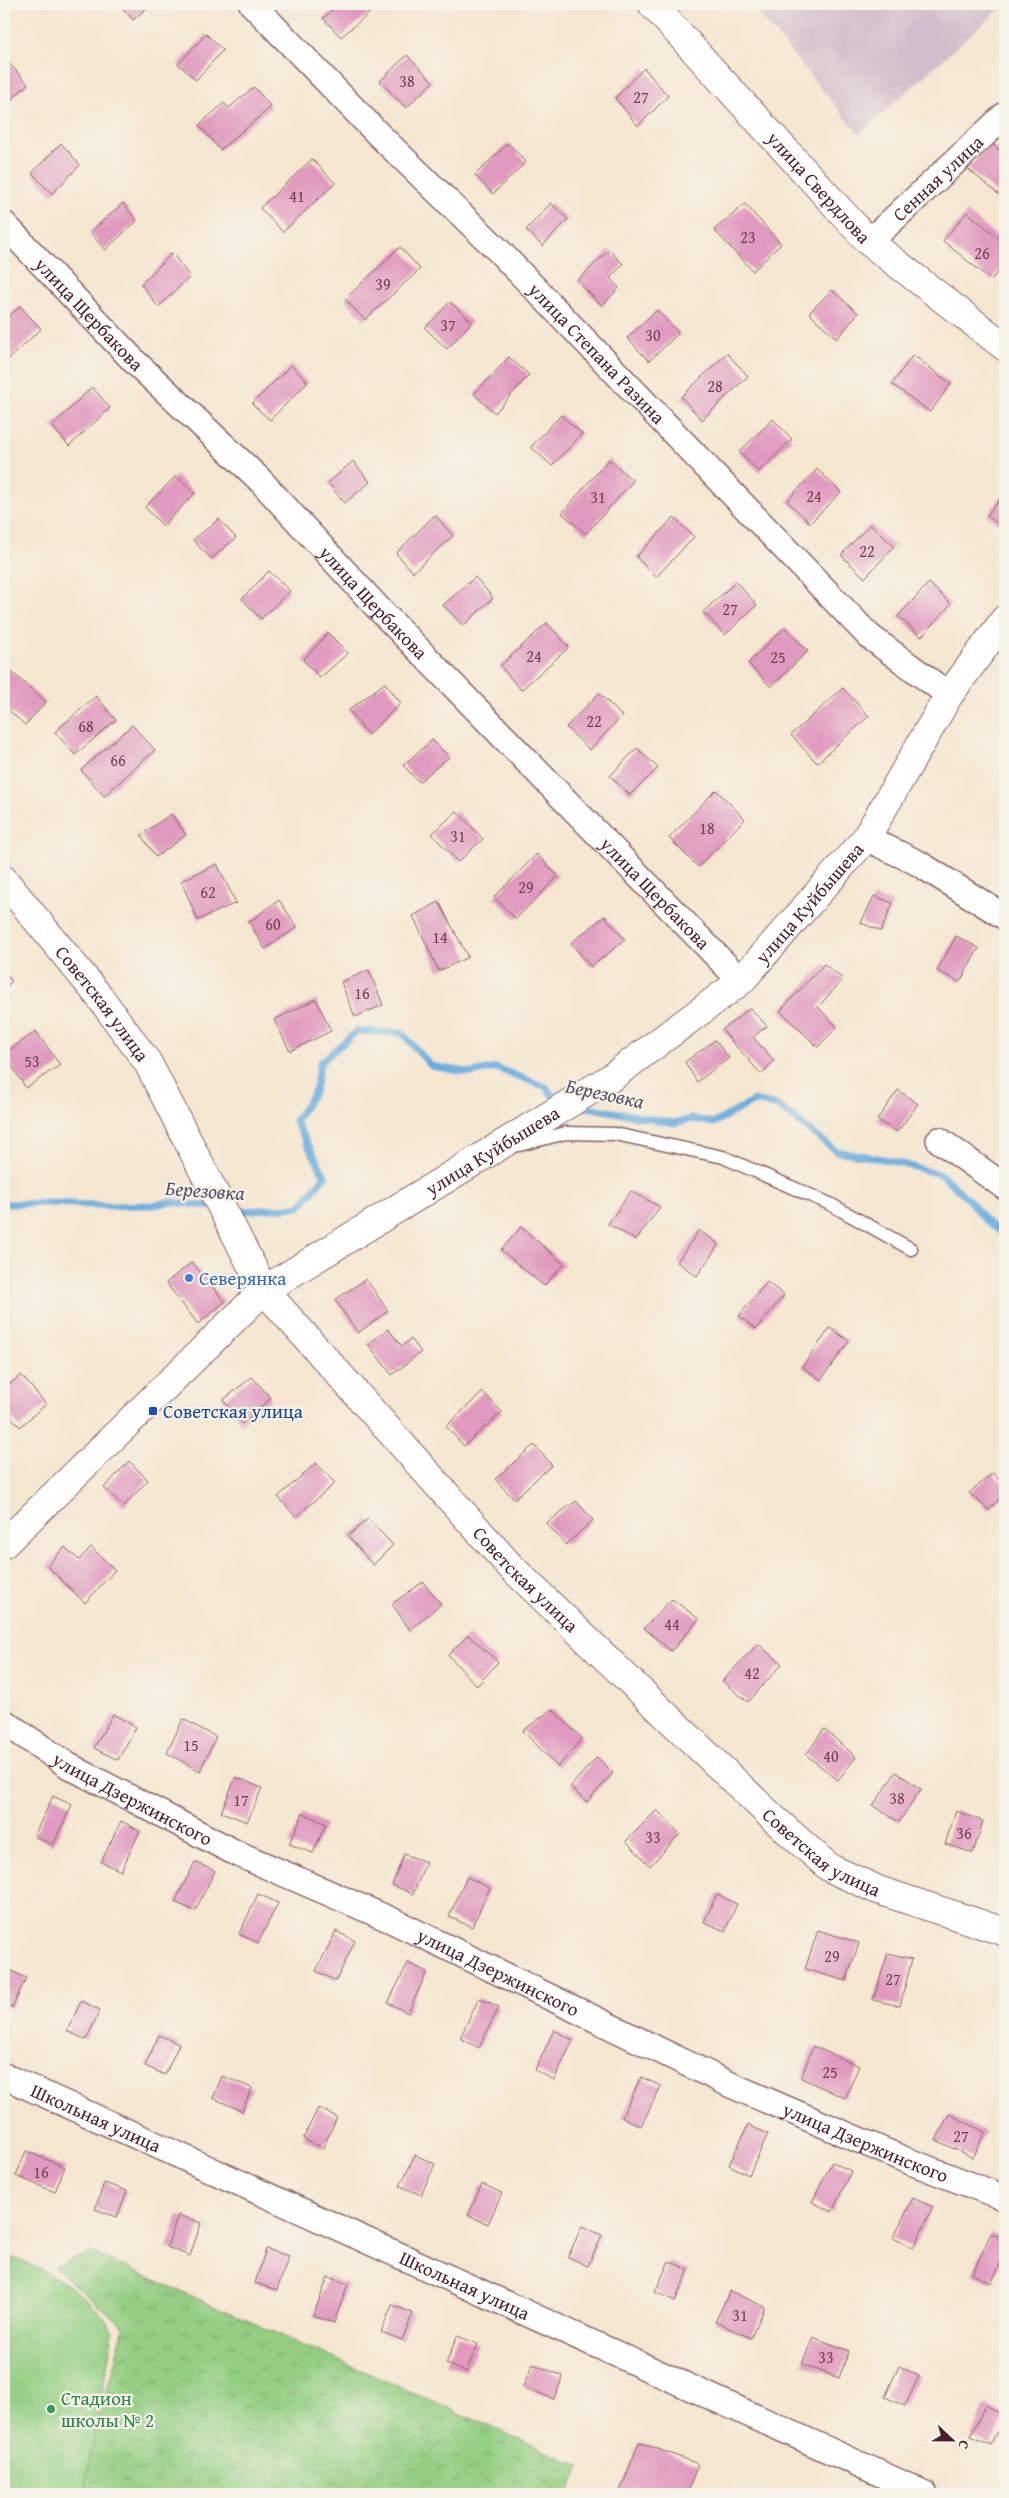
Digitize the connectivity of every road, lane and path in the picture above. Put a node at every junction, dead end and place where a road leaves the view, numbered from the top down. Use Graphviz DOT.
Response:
graph roads {
  1 [pos="252,4"];
  2 [pos="652,4"];
  3 [pos="1005,115"];
  4 [pos="4,224"];
  5 [pos="869,242"];
  6 [pos="1005,347"];
  7 [pos="1005,619"];
  8 [pos="950,695"];
  9 [pos="866,838"];
  10 [pos="4,880"];
  11 [pos="1005,917"];
  12 [pos="741,981"];
  13 [pos="938,1140"];
  14 [pos="494,1151"];
  15 [pos="1005,1187"];
  16 [pos="911,1249"];
  17 [pos="264,1290"];
  18 [pos="4,1544"];
  19 [pos="4,1722"];
  20 [pos="1005,1932"];
  21 [pos="4,2076"];
  22 [pos="1005,2198"];
  23 [pos="925,2494"];
  1 -- 8 [label="street, улица Степана Разина"];
  2 -- 5 [label="street, улица Свердлова"];
  3 -- 5 [label="street, Сенная улица"];
  4 -- 12 [label="street, улица Щербакова"];
  5 -- 6 [label="street, улица Свердлова"];
  7 -- 8 [label="street, улица Куйбышева"];
  8 -- 9 [label="street, улица Куйбышева"];
  9 -- 11 [label="street"];
  9 -- 12 [label="street, улица Куйбышева"];
  10 -- 17 [label="street, Советская улица"];
  12 -- 14 [label="street, улица Куйбышева"];
  13 -- 15 [label="street"];
  14 -- 16 [label="lane"];
  14 -- 17 [label="street, улица Куйбышева"];
  17 -- 18 [label="street, улица Куйбышева"];
  17 -- 20 [label="street, Советская улица"];
  19 -- 22 [label="street, улица Дзержинского"];
  21 -- 23 [label="street, Школьная улица"];
}
